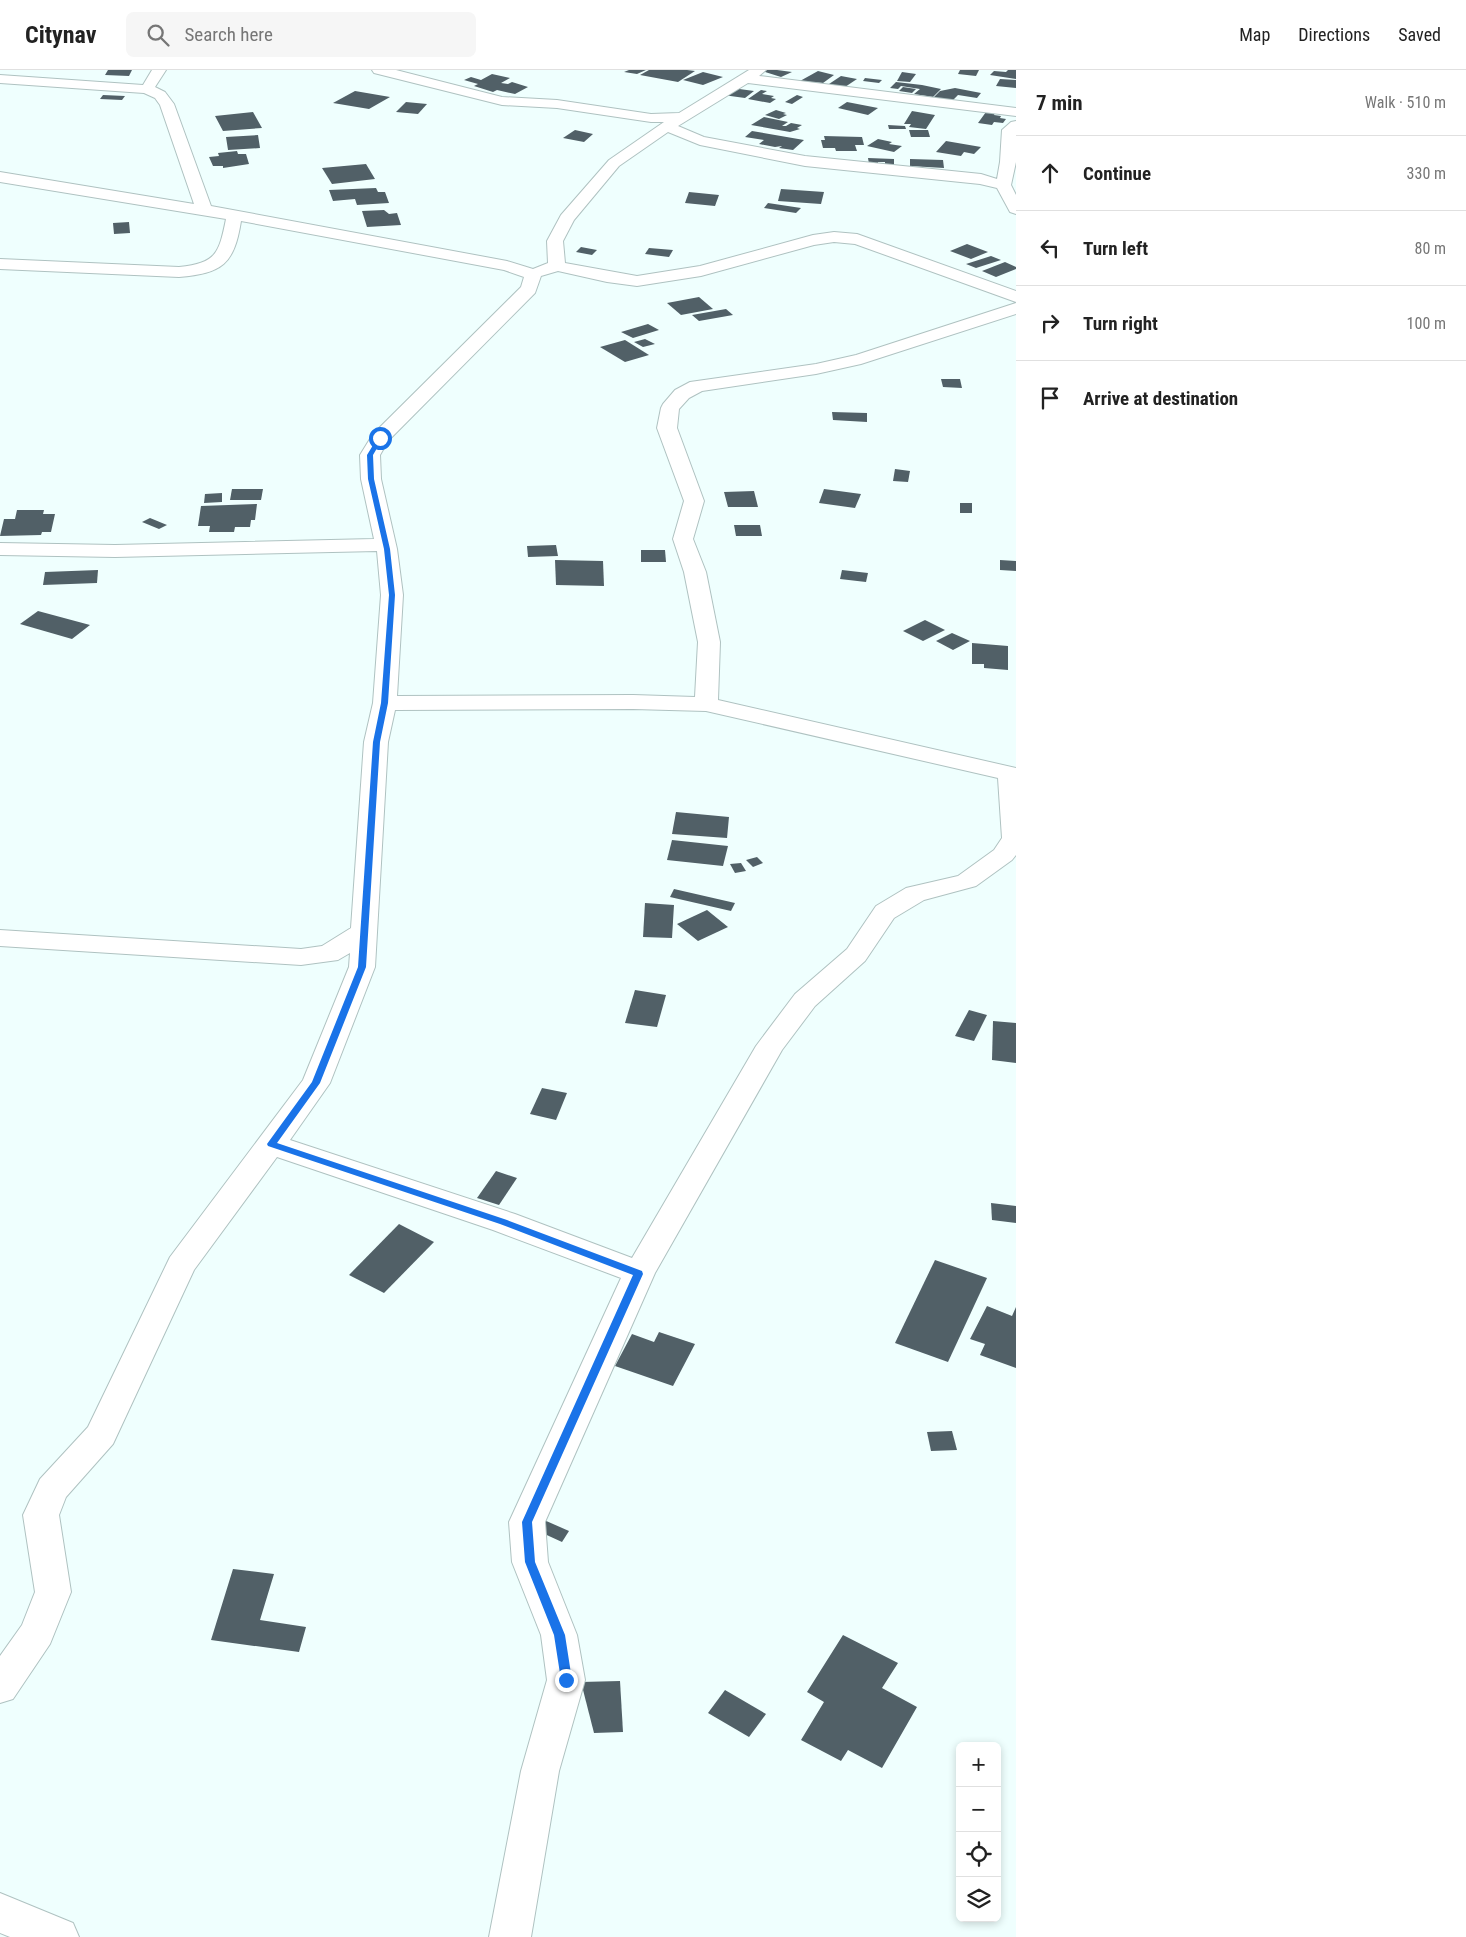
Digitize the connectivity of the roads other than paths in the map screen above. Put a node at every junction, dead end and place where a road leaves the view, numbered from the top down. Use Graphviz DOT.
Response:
graph roads {
  1 [pos="159,70"];
  2 [pos="379,70"];
  3 [pos="759,70"];
  4 [pos="746,78"];
  5 [pos="0,79"];
  6 [pos="147,90"];
  7 [pos="1016,112"];
  8 [pos="682,117"];
  9 [pos="1016,125"];
  10 [pos="668,127"];
  11 [pos="0,177"];
  12 [pos="1003,185"];
  13 [pos="201,200"];
  14 [pos="1016,210"];
  15 [pos="234,216"];
  16 [pos="0,264"];
  17 [pos="557,266"];
  18 [pos="533,274"];
  19 [pos="1016,297"];
  20 [pos="1016,308"];
  21 [pos="385,544"];
  22 [pos="0,549"];
  23 [pos="385,703"];
  24 [pos="706,704"];
  25 [pos="1013,775"];
  26 [pos="363,932"];
  27 [pos="0,938"];
  28 [pos="271,1144"];
  29 [pos="639,1274"];
  30 [pos="0,1687"];
  31 [pos="0,1913"];
  32 [pos="58,1937"];
  33 [pos="510,1937"];
  1 -- 6 [label="street"];
  2 -- 8 [label="street"];
  3 -- 4 [label="street"];
  4 -- 7 [label="street"];
  4 -- 8 [label="street"];
  5 -- 6 [label="street"];
  6 -- 13 [label="street"];
  8 -- 10 [label="street"];
  9 -- 12 [label="street"];
  10 -- 12 [label="street"];
  10 -- 17 [label="street"];
  11 -- 13 [label="street"];
  12 -- 14 [label="street"];
  13 -- 15 [label="street"];
  15 -- 16 [label="street"];
  15 -- 18 [label="street"];
  17 -- 18 [label="street"];
  17 -- 19 [label="street"];
  18 -- 21 [label="street"];
  20 -- 24 [label="street"];
  21 -- 22 [label="street"];
  21 -- 23 [label="street"];
  23 -- 24 [label="street"];
  23 -- 26 [label="street"];
  24 -- 25 [label="street"];
  25 -- 29 [label="street"];
  26 -- 27 [label="street"];
  26 -- 28 [label="street"];
  28 -- 29 [label="street"];
  28 -- 30 [label="street"];
  29 -- 33 [label="street"];
  31 -- 32 [label="street"];
}
